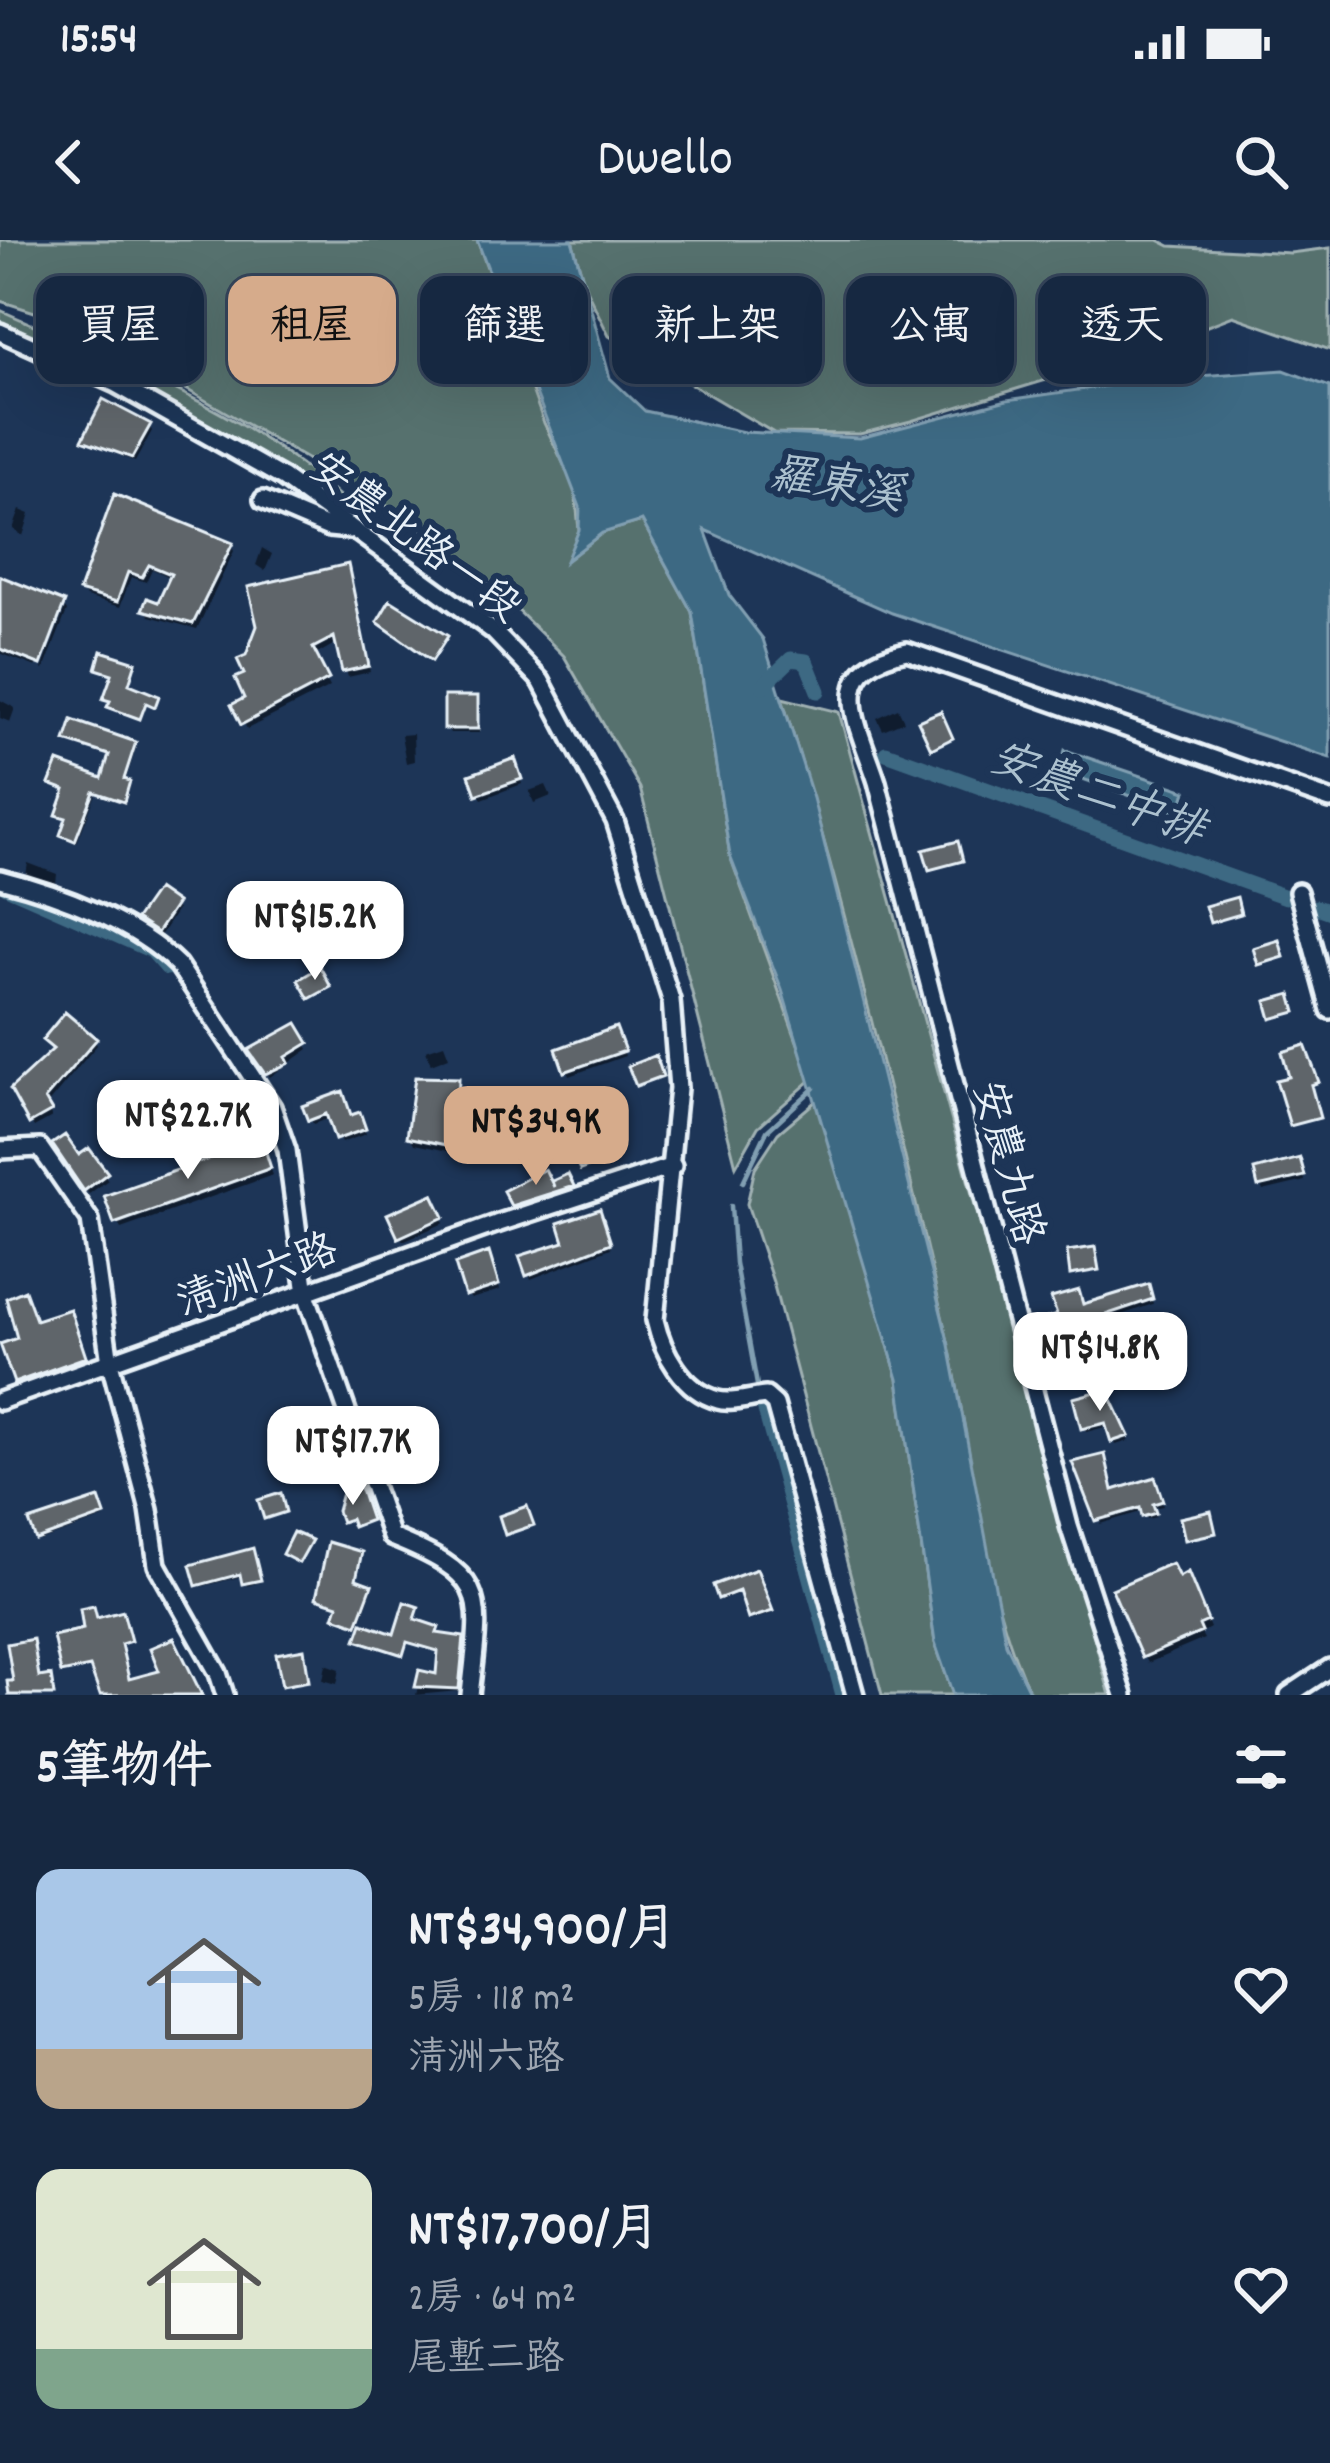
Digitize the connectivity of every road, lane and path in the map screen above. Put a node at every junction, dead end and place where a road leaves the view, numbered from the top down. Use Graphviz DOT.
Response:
graph roads {
  1 [pos="0,332"];
  2 [pos="263,500"];
  3 [pos="352,530"];
  4 [pos="1330,800"];
  5 [pos="0,879"];
  6 [pos="1298,892"];
  7 [pos="1330,1010"];
  8 [pos="0,1150"];
  9 [pos="673,1166"];
  10 [pos="306,1294"];
  11 [pos="110,1363"];
  12 [pos="0,1401"];
  13 [pos="1330,1668"];
  14 [pos="225,1695"];
  15 [pos="470,1695"];
  16 [pos="855,1695"];
  17 [pos="1124,1695"];
  18 [pos="1289,1695"];
  1 -- 3 [label="street, 安農北路一段"];
  2 -- 3 [label="street"];
  3 -- 9 [label="street, 安農北路一段"];
  4 -- 17 [label="street, 安農九路"];
  5 -- 10 [label="street"];
  6 -- 7 [label="street"];
  8 -- 11 [label="street"];
  9 -- 10 [label="street, 清洲六路"];
  9 -- 16 [label="street, 安農北路一段"];
  10 -- 11 [label="street, 清洲六路"];
  10 -- 15 [label="street"];
  11 -- 12 [label="street, 清洲六路"];
  11 -- 14 [label="street"];
  13 -- 18 [label="street"];
}
